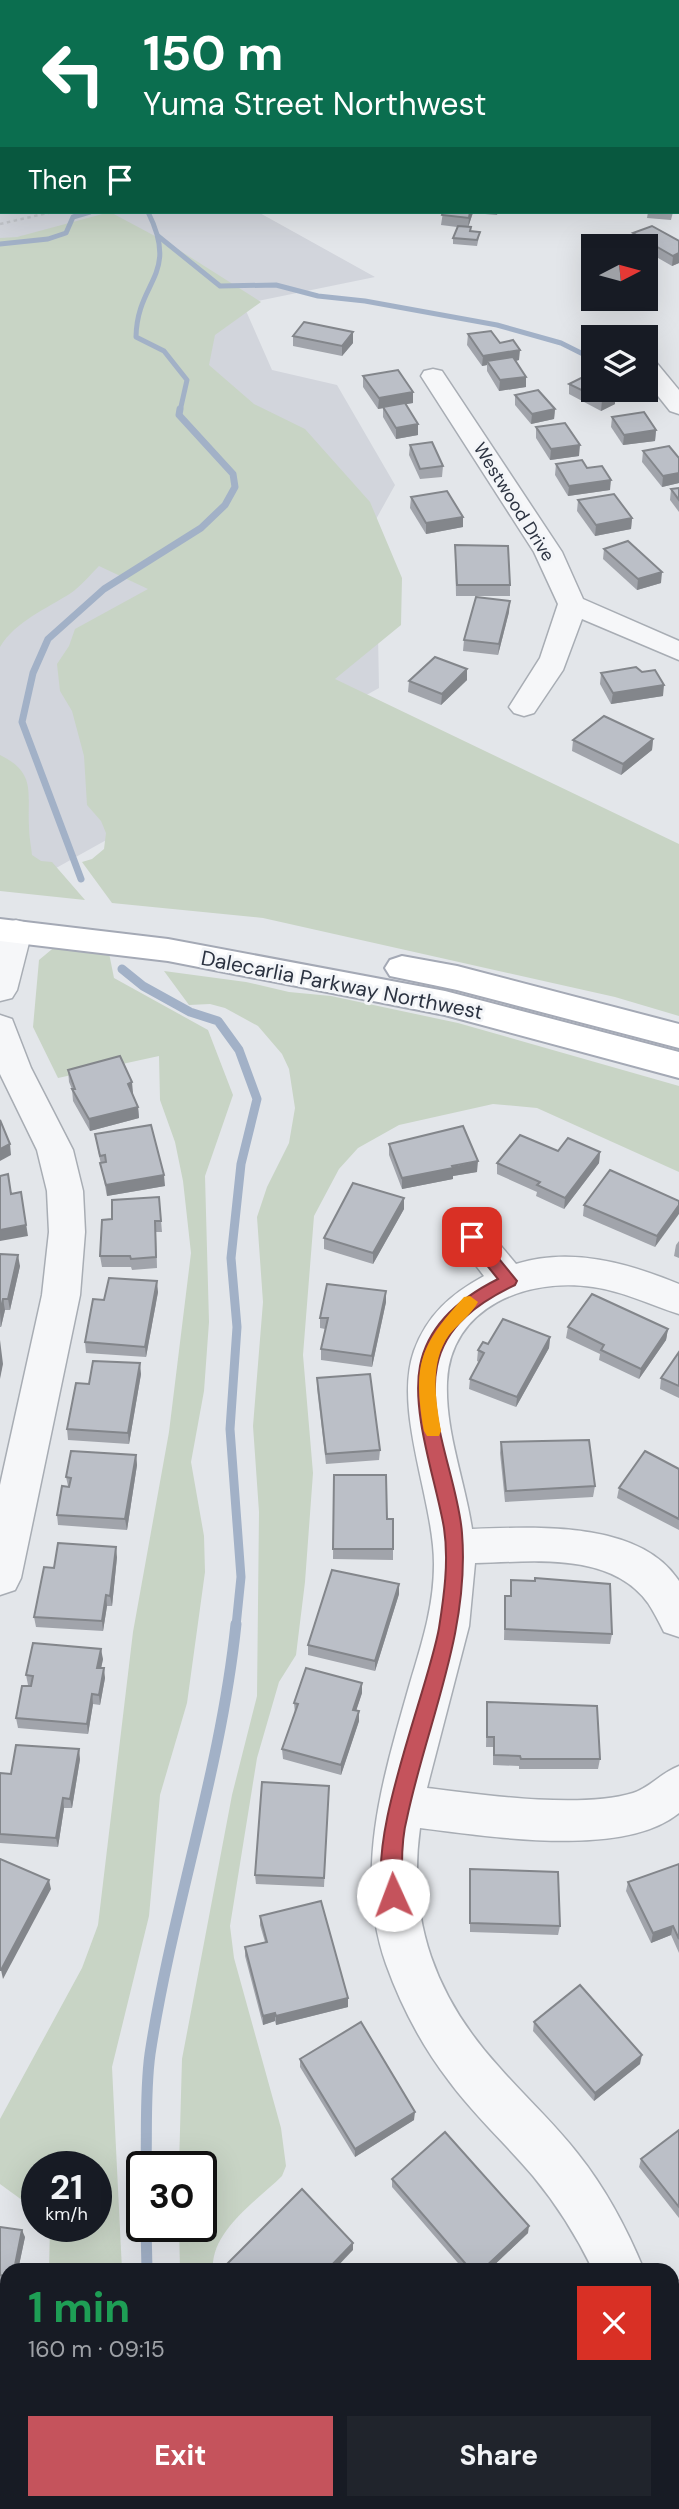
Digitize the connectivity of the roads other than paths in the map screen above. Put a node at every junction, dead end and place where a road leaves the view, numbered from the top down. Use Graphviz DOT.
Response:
graph roads {
  1 [pos="658,369"];
  2 [pos="679,371"];
  3 [pos="433,376"];
  4 [pos="658,380"];
  5 [pos="679,405"];
  6 [pos="572,604"];
  7 [pos="679,651"];
  8 [pos="524,707"];
  9 [pos="5,922"];
  10 [pos="0,990"];
  11 [pos="0,1027"];
  12 [pos="679,1036"];
  13 [pos="679,1065"];
  14 [pos="472,1237"];
  15 [pos="509,1281"];
  16 [pos="679,1300"];
  17 [pos="454,1547"];
  18 [pos="0,1578"];
  19 [pos="679,1619"];
  20 [pos="679,1786"];
  21 [pos="400,1805"];
  22 [pos="615,2263"];
  1 -- 2 [label="street"];
  3 -- 6 [label="street, Westwood Drive"];
  4 -- 5 [label="street"];
  6 -- 7 [label="street"];
  6 -- 8 [label="street"];
  9 -- 10 [label="street"];
  9 -- 12 [label="main road, Dalecarlia Parkway Northwest"];
  9 -- 13 [label="main road, Dalecarlia Parkway Northwest"];
  11 -- 18 [label="street"];
  14 -- 15 [label="street"];
  15 -- 16 [label="street"];
  15 -- 17 [label="street"];
  17 -- 19 [label="street"];
  17 -- 21 [label="street"];
  20 -- 21 [label="street"];
  21 -- 22 [label="street"];
}
